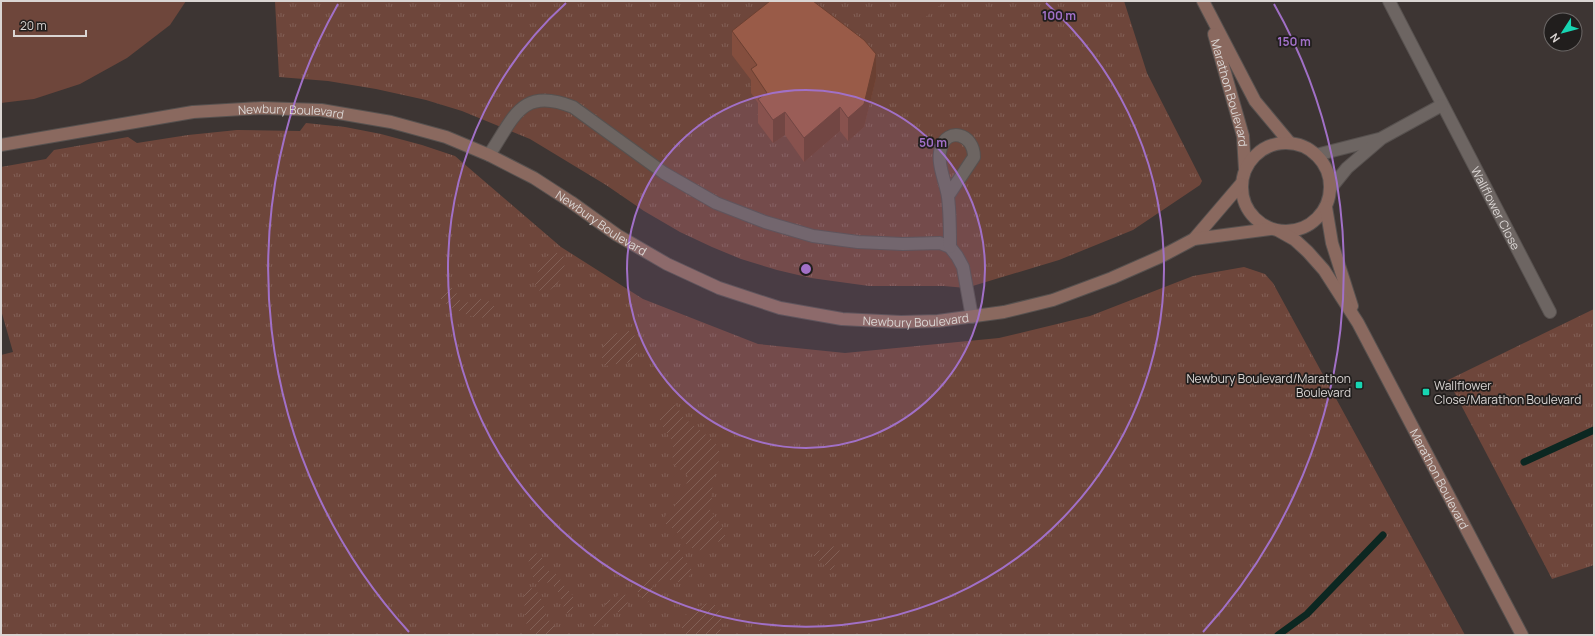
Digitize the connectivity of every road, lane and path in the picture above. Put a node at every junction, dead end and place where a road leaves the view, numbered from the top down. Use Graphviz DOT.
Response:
graph roads {
  1 [pos="1203,1"];
  2 [pos="1389,1"];
  3 [pos="1210,17"];
  4 [pos="1442,104"];
  5 [pos="1382,138"];
  6 [pos="1290,143"];
  7 [pos="1,145"];
  8 [pos="1316,154"];
  9 [pos="489,155"];
  10 [pos="1245,170"];
  11 [pos="1241,184"];
  12 [pos="1330,189"];
  13 [pos="948,196"];
  14 [pos="1326,207"];
  15 [pos="1274,230"];
  16 [pos="1194,239"];
  17 [pos="950,247"];
  18 [pos="1550,312"];
  19 [pos="972,317"];
  20 [pos="1358,323"];
  21 [pos="1522,635"];
  1 -- 3 [label="street, Marathon Boulevard"];
  2 -- 4 [label="street, Wallflower Close"];
  3 -- 6 [label="street, Marathon Boulevard"];
  3 -- 10 [label="street, Marathon Boulevard"];
  4 -- 5 [label="street"];
  4 -- 18 [label="street, Wallflower Close"];
  5 -- 8 [label="street"];
  5 -- 12 [label="street"];
  6 -- 8 [label="street"];
  6 -- 10 [label="street"];
  7 -- 9 [label="street, Newbury Boulevard"];
  8 -- 12 [label="street"];
  9 -- 17 [label="street"];
  9 -- 19 [label="street, Newbury Boulevard"];
  10 -- 11 [label="street"];
  11 -- 15 [label="street"];
  11 -- 16 [label="street, Newbury Boulevard"];
  12 -- 14 [label="street"];
  13 -- 17 [label="street"];
  14 -- 15 [label="street"];
  14 -- 20 [label="street, Marathon Boulevard"];
  15 -- 16 [label="street, Newbury Boulevard"];
  15 -- 20 [label="street, Marathon Boulevard"];
  16 -- 19 [label="street, Newbury Boulevard"];
  17 -- 19 [label="street"];
  20 -- 21 [label="street, Marathon Boulevard"];
}
